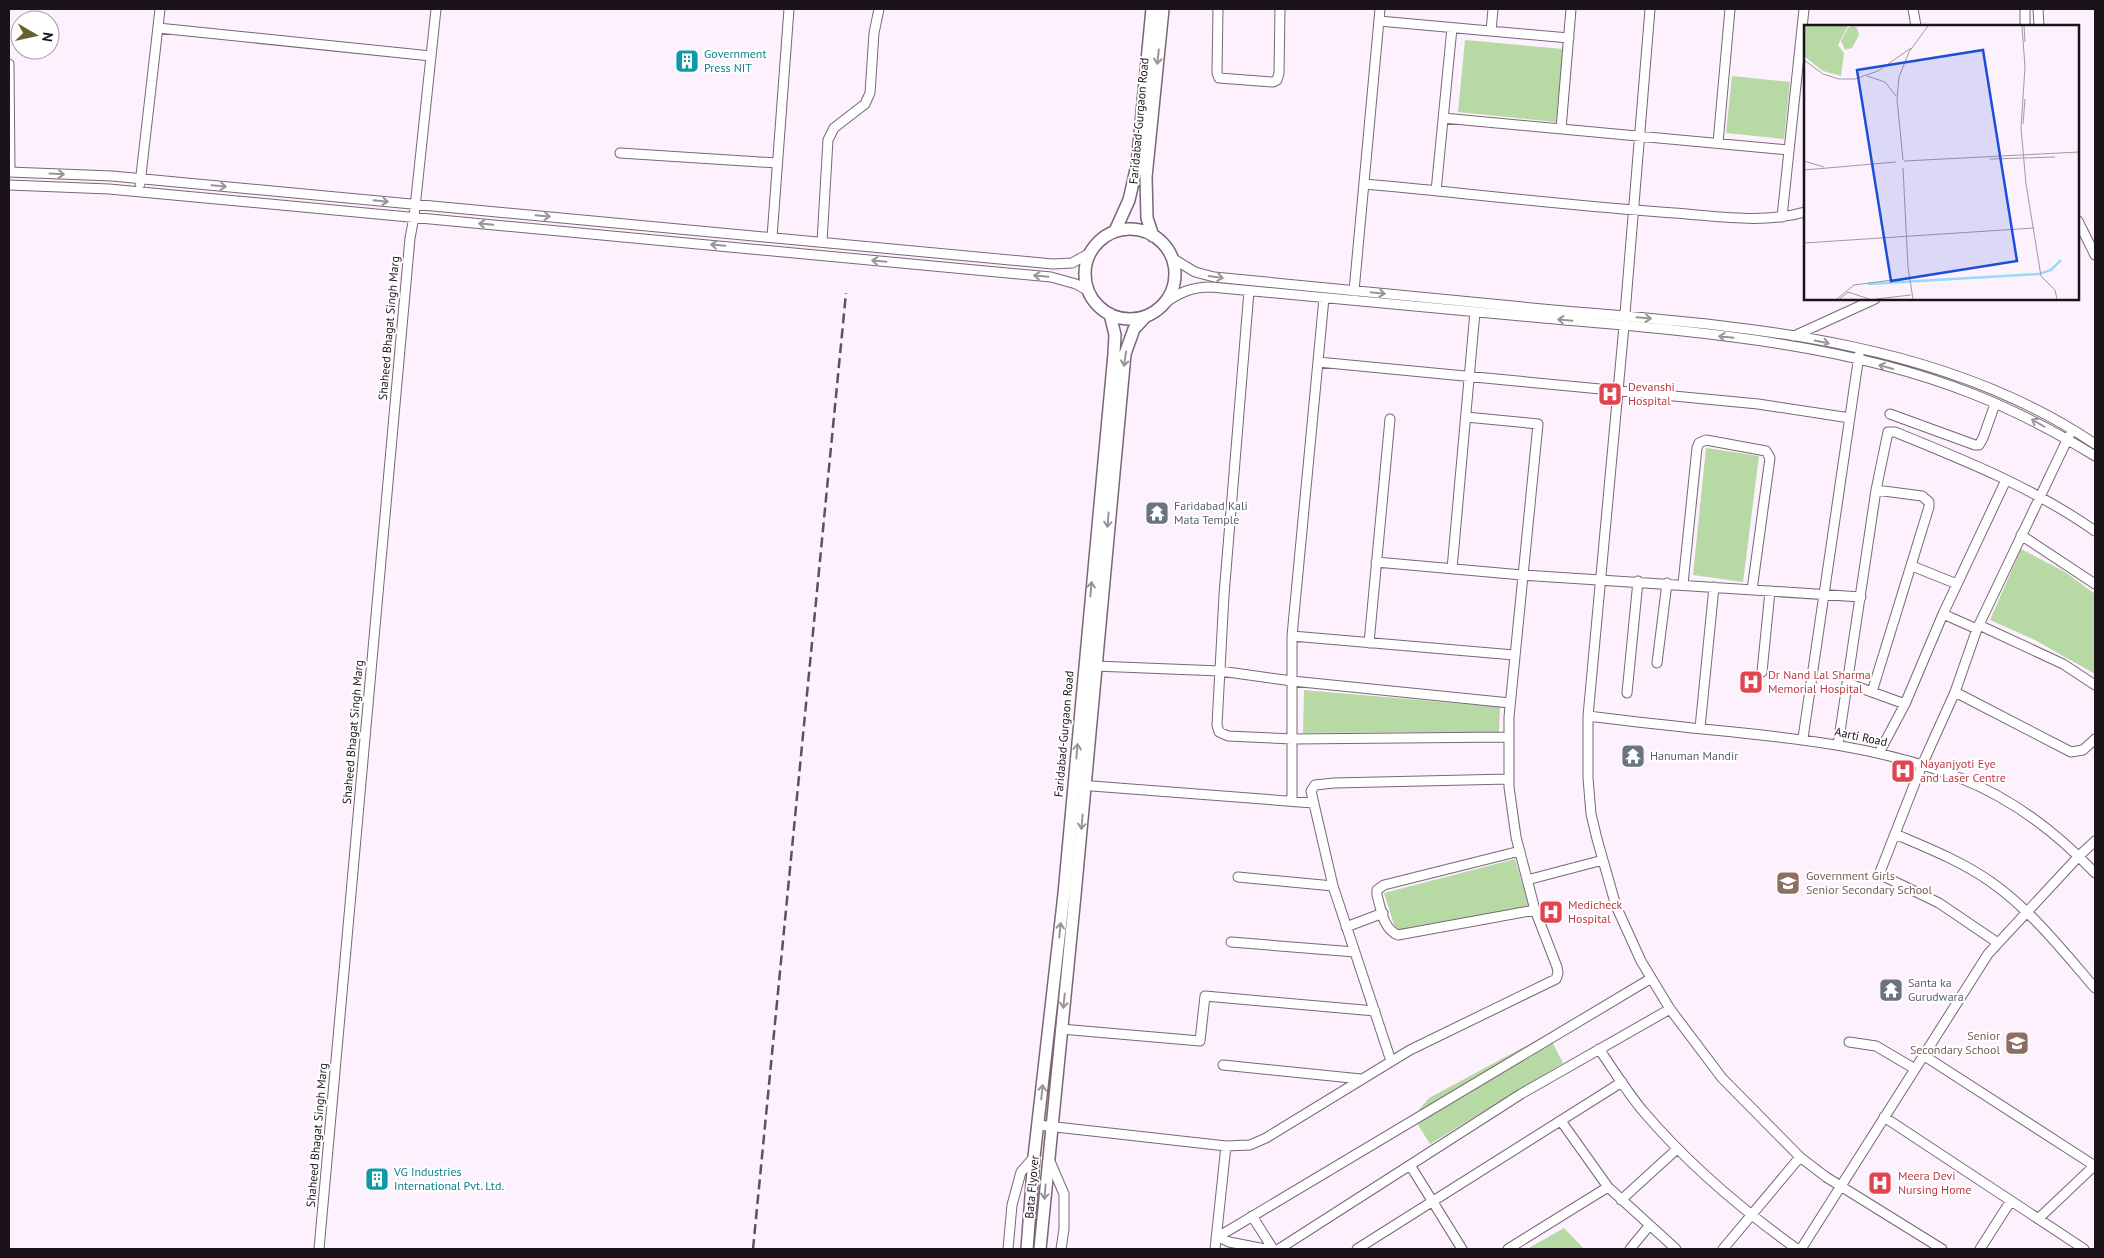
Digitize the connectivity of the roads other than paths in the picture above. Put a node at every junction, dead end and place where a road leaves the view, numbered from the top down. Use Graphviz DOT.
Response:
graph roads {
  1 [pos="160,9"];
  2 [pos="436,9"];
  3 [pos="789,9"];
  4 [pos="879,9"];
  5 [pos="1152,9"];
  6 [pos="1163,9"];
  7 [pos="1218,9"];
  8 [pos="1280,9"];
  9 [pos="1380,9"];
  10 [pos="1493,9"];
  11 [pos="1571,9"];
  12 [pos="1650,9"];
  13 [pos="1730,9"];
  14 [pos="1804,9"];
  15 [pos="1914,9"];
  16 [pos="2025,9"];
  17 [pos="2037,9"];
  18 [pos="1379,21"];
  19 [pos="1916,25"];
  20 [pos="2025,25"];
  21 [pos="2039,25"];
  22 [pos="158,28"];
  23 [pos="1452,28"];
  24 [pos="1491,31"];
  25 [pos="1568,38"];
  26 [pos="431,56"];
  27 [pos="9,64"];
  28 [pos="1443,118"];
  29 [pos="1561,129"];
  30 [pos="1639,136"];
  31 [pos="1718,144"];
  32 [pos="1790,150"];
  33 [pos="620,153"];
  34 [pos="777,163"];
  35 [pos="10,172"];
  36 [pos="140,179"];
  37 [pos="1364,184"];
  38 [pos="9,185"];
  39 [pos="1436,191"];
  40 [pos="139,192"];
  41 [pos="415,204"];
  42 [pos="1633,210"];
  43 [pos="1804,212"];
  44 [pos="414,217"];
  45 [pos="1782,217"];
  46 [pos="2079,223"];
  47 [pos="1115,231"];
  48 [pos="1153,236"];
  49 [pos="772,237"];
  50 [pos="822,242"];
  51 [pos="1090,253"];
  52 [pos="2095,255"];
  53 [pos="1172,258"];
  54 [pos="1087,290"];
  55 [pos="1249,291"];
  56 [pos="1354,291"];
  57 [pos="1324,298"];
  58 [pos="1873,300"];
  59 [pos="1162,305"];
  60 [pos="1475,312"];
  61 [pos="1110,314"];
  62 [pos="1146,316"];
  63 [pos="1625,316"];
  64 [pos="1624,326"];
  65 [pos="1794,336"];
  66 [pos="1777,343"];
  67 [pos="1860,349"];
  68 [pos="1859,360"];
  69 [pos="1318,362"];
  70 [pos="1470,376"];
  71 [pos="1618,390"];
  72 [pos="1995,404"];
  73 [pos="1890,414"];
  74 [pos="1466,417"];
  75 [pos="1850,418"];
  76 [pos="1390,419"];
  77 [pos="2073,430"];
  78 [pos="2067,440"];
  79 [pos="2095,444"];
  80 [pos="2095,456"];
  81 [pos="2006,480"];
  82 [pos="1876,490"];
  83 [pos="2039,496"];
  84 [pos="2095,531"];
  85 [pos="2021,535"];
  86 [pos="1376,562"];
  87 [pos="1912,566"];
  88 [pos="1452,569"];
  89 [pos="1522,575"];
  90 [pos="1600,578"];
  91 [pos="1638,581"];
  92 [pos="1667,583"];
  93 [pos="1683,584"];
  94 [pos="1957,584"];
  95 [pos="2095,584"];
  96 [pos="1714,586"];
  97 [pos="1752,590"];
  98 [pos="1770,591"];
  99 [pos="1825,594"];
  100 [pos="1861,597"];
  101 [pos="1943,614"];
  102 [pos="1978,627"];
  103 [pos="1292,636"];
  104 [pos="1368,643"];
  105 [pos="1514,655"];
  106 [pos="1657,663"];
  107 [pos="1095,666"];
  108 [pos="1220,671"];
  109 [pos="1762,672"];
  110 [pos="1292,681"];
  111 [pos="1847,683"];
  112 [pos="2095,685"];
  113 [pos="1872,692"];
  114 [pos="1954,692"];
  115 [pos="1627,693"];
  116 [pos="1510,703"];
  117 [pos="1905,704"];
  118 [pos="1588,716"];
  119 [pos="1700,728"];
  120 [pos="1509,737"];
  121 [pos="1803,738"];
  122 [pos="1292,739"];
  123 [pos="2095,739"];
  124 [pos="1838,745"];
  125 [pos="1879,753"];
  126 [pos="1922,765"];
  127 [pos="1509,779"];
  128 [pos="1079,785"];
  129 [pos="1292,801"];
  130 [pos="1313,803"];
  131 [pos="1896,834"];
  132 [pos="2095,841"];
  133 [pos="1520,851"];
  134 [pos="2079,856"];
  135 [pos="1603,860"];
  136 [pos="2095,873"];
  137 [pos="1238,877"];
  138 [pos="1527,880"];
  139 [pos="1333,886"];
  140 [pos="1535,910"];
  141 [pos="2027,912"];
  142 [pos="1382,913"];
  143 [pos="1346,926"];
  144 [pos="1232,942"];
  145 [pos="1998,943"];
  146 [pos="1355,952"];
  147 [pos="1650,979"];
  148 [pos="2095,988"];
  149 [pos="1670,1009"];
  150 [pos="1375,1011"];
  151 [pos="1061,1029"];
  152 [pos="1849,1042"];
  153 [pos="1599,1049"];
  154 [pos="1923,1055"];
  155 [pos="1391,1061"];
  156 [pos="1223,1065"];
  157 [pos="1915,1069"];
  158 [pos="1361,1079"];
  159 [pos="1622,1082"];
  160 [pos="1884,1117"];
  161 [pos="1561,1121"];
  162 [pos="1038,1125"];
  163 [pos="1052,1126"];
  164 [pos="1226,1146"];
  165 [pos="1678,1150"];
  166 [pos="1034,1157"];
  167 [pos="1800,1157"];
  168 [pos="1048,1159"];
  169 [pos="1410,1165"];
  170 [pos="2095,1165"];
  171 [pos="1841,1185"];
  172 [pos="1608,1187"];
  173 [pos="1621,1200"];
  174 [pos="1433,1202"];
  175 [pos="2010,1202"];
  176 [pos="1252,1216"];
  177 [pos="1752,1216"];
  178 [pos="2038,1220"];
  179 [pos="1649,1226"];
  180 [pos="1217,1238"];
  181 [pos="319,1249"];
  182 [pos="1008,1249"];
  183 [pos="1027,1249"];
  184 [pos="1040,1249"];
  185 [pos="1061,1249"];
  186 [pos="1215,1249"];
  187 [pos="1265,1249"];
  188 [pos="1273,1249"];
  189 [pos="1279,1249"];
  190 [pos="1357,1249"];
  191 [pos="1462,1249"];
  192 [pos="1508,1249"];
  193 [pos="1630,1249"];
  194 [pos="1676,1249"];
  195 [pos="1723,1249"];
  196 [pos="1799,1249"];
  197 [pos="1942,1249"];
  198 [pos="1980,1249"];
  199 [pos="2084,1249"];
  1 -- 22 [label="street"];
  2 -- 26 [label="street, Shaheed Bhagat Singh Marg"];
  3 -- 34 [label="street"];
  4 -- 50 [label="street"];
  5 -- 47 [label="main road, Faridabad-Gurgaon Road"];
  6 -- 48 [label="main road, Faridabad-Gurgaon Road, one-way"];
  7 -- 8 [label="street"];
  9 -- 18 [label="street"];
  10 -- 24 [label="street"];
  11 -- 25 [label="street"];
  12 -- 30 [label="street"];
  13 -- 31 [label="street"];
  14 -- 32 [label="street"];
  15 -- 19 [label="street"];
  16 -- 20 [label="street"];
  17 -- 21 [label="street"];
  18 -- 23 [label="street"];
  18 -- 37 [label="street"];
  22 -- 26 [label="street"];
  22 -- 36 [label="street"];
  23 -- 24 [label="street"];
  23 -- 28 [label="street"];
  24 -- 25 [label="street"];
  25 -- 29 [label="street"];
  26 -- 41 [label="street, Shaheed Bhagat Singh Marg"];
  27 -- 35 [label="street"];
  28 -- 29 [label="street"];
  28 -- 39 [label="street"];
  29 -- 30 [label="street"];
  30 -- 31 [label="street"];
  30 -- 42 [label="street"];
  31 -- 32 [label="street"];
  32 -- 45 [label="street"];
  33 -- 34 [label="street"];
  34 -- 49 [label="street"];
  35 -- 36 [label="street, one-way"];
  36 -- 40 [label="street"];
  36 -- 41 [label="street, one-way"];
  37 -- 39 [label="street"];
  37 -- 56 [label="street"];
  38 -- 40 [label="street"];
  39 -- 42 [label="street"];
  40 -- 44 [label="street"];
  41 -- 44 [label="street, Shaheed Bhagat Singh Marg"];
  41 -- 49 [label="street, one-way"];
  42 -- 45 [label="street"];
  42 -- 63 [label="street"];
  43 -- 45 [label="street"];
  54 -- 44 [label="street, one-way"];
  44 -- 181 [label="street, Shaheed Bhagat Singh Marg"];
  46 -- 52 [label="street"];
  47 -- 48 [label="main road"];
  47 -- 51 [label="main road"];
  48 -- 53 [label="main road"];
  49 -- 50 [label="street"];
  50 -- 51 [label="street"];
  51 -- 54 [label="main road"];
  53 -- 56 [label="street, one-way"];
  53 -- 59 [label="main road"];
  54 -- 61 [label="main road"];
  55 -- 57 [label="street"];
  55 -- 59 [label="street"];
  55 -- 108 [label="street"];
  56 -- 63 [label="street, one-way"];
  57 -- 60 [label="street"];
  57 -- 69 [label="street"];
  58 -- 65 [label="street"];
  59 -- 62 [label="main road"];
  64 -- 60 [label="street, one-way"];
  60 -- 70 [label="street"];
  61 -- 62 [label="main road"];
  128 -- 61 [label="main road, Faridabad-Gurgaon Road, one-way"];
  62 -- 107 [label="main road, Faridabad-Gurgaon Road, one-way"];
  63 -- 64 [label="street"];
  63 -- 65 [label="street, one-way"];
  66 -- 64 [label="street, one-way"];
  64 -- 71 [label="street"];
  65 -- 66 [label="street"];
  65 -- 67 [label="street, one-way"];
  66 -- 68 [label="street"];
  67 -- 68 [label="street"];
  67 -- 77 [label="street"];
  72 -- 68 [label="street, one-way"];
  68 -- 75 [label="street"];
  69 -- 70 [label="street"];
  69 -- 103 [label="street"];
  70 -- 71 [label="street"];
  70 -- 74 [label="street"];
  71 -- 75 [label="street"];
  71 -- 90 [label="street"];
  72 -- 73 [label="street"];
  78 -- 72 [label="street, one-way"];
  74 -- 88 [label="street"];
  74 -- 89 [label="street"];
  75 -- 99 [label="street"];
  76 -- 86 [label="street"];
  77 -- 78 [label="street"];
  77 -- 79 [label="street"];
  78 -- 80 [label="street"];
  78 -- 83 [label="street"];
  81 -- 82 [label="street"];
  81 -- 83 [label="street"];
  81 -- 94 [label="street"];
  82 -- 87 [label="street"];
  82 -- 100 [label="street"];
  83 -- 84 [label="street"];
  83 -- 85 [label="street"];
  85 -- 95 [label="street"];
  85 -- 102 [label="street"];
  86 -- 88 [label="street"];
  86 -- 104 [label="street"];
  87 -- 94 [label="street"];
  87 -- 113 [label="street"];
  88 -- 89 [label="street"];
  89 -- 90 [label="street"];
  89 -- 105 [label="street"];
  90 -- 91 [label="street"];
  90 -- 118 [label="street"];
  91 -- 92 [label="street"];
  91 -- 115 [label="street"];
  92 -- 93 [label="street"];
  92 -- 106 [label="street"];
  93 -- 96 [label="street"];
  93 -- 97 [label="street"];
  94 -- 101 [label="street"];
  96 -- 97 [label="street"];
  96 -- 119 [label="street"];
  97 -- 98 [label="street"];
  98 -- 99 [label="street"];
  98 -- 109 [label="street"];
  99 -- 100 [label="street"];
  99 -- 121 [label="street"];
  100 -- 111 [label="street"];
  101 -- 102 [label="street"];
  101 -- 117 [label="street"];
  102 -- 112 [label="street"];
  102 -- 114 [label="street"];
  103 -- 104 [label="street"];
  103 -- 110 [label="street"];
  104 -- 105 [label="street"];
  105 -- 116 [label="street"];
  107 -- 108 [label="street"];
  107 -- 128 [label="main road, Faridabad-Gurgaon Road"];
  108 -- 110 [label="street"];
  108 -- 122 [label="street"];
  110 -- 116 [label="street"];
  110 -- 122 [label="street"];
  111 -- 113 [label="street"];
  111 -- 124 [label="street"];
  113 -- 117 [label="street"];
  114 -- 123 [label="street"];
  114 -- 126 [label="street"];
  116 -- 120 [label="street"];
  117 -- 125 [label="street"];
  118 -- 119 [label="street, Aarti Road"];
  118 -- 135 [label="street"];
  119 -- 121 [label="street, Aarti Road"];
  120 -- 122 [label="street"];
  120 -- 127 [label="street"];
  121 -- 124 [label="street, Aarti Road"];
  122 -- 129 [label="street"];
  124 -- 125 [label="street, Aarti Road"];
  125 -- 126 [label="street, Aarti Road"];
  126 -- 131 [label="street"];
  126 -- 134 [label="street, Aarti Road"];
  127 -- 130 [label="street"];
  127 -- 133 [label="street"];
  128 -- 129 [label="street"];
  128 -- 151 [label="main road, Faridabad-Gurgaon Road, one-way"];
  162 -- 128 [label="main road, Faridabad-Gurgaon Road, one-way"];
  129 -- 130 [label="street"];
  130 -- 139 [label="street"];
  131 -- 141 [label="street"];
  131 -- 145 [label="street"];
  132 -- 134 [label="street"];
  133 -- 138 [label="street"];
  133 -- 142 [label="street"];
  134 -- 136 [label="street, Aarti Road"];
  134 -- 141 [label="street"];
  135 -- 138 [label="street"];
  135 -- 147 [label="street"];
  137 -- 139 [label="street"];
  138 -- 140 [label="street"];
  139 -- 143 [label="street"];
  140 -- 142 [label="street"];
  140 -- 155 [label="street"];
  141 -- 145 [label="street"];
  141 -- 148 [label="street"];
  142 -- 143 [label="street"];
  143 -- 146 [label="street"];
  144 -- 146 [label="street"];
  145 -- 154 [label="street"];
  146 -- 150 [label="street"];
  147 -- 149 [label="street"];
  147 -- 176 [label="street"];
  149 -- 153 [label="street"];
  149 -- 167 [label="street"];
  150 -- 151 [label="street"];
  150 -- 155 [label="street"];
  151 -- 163 [label="main road, Faridabad-Gurgaon Road"];
  152 -- 157 [label="street"];
  153 -- 159 [label="street"];
  153 -- 169 [label="street"];
  154 -- 157 [label="street"];
  154 -- 170 [label="street"];
  155 -- 158 [label="street"];
  156 -- 158 [label="street"];
  157 -- 160 [label="street"];
  158 -- 164 [label="street"];
  159 -- 161 [label="street"];
  159 -- 165 [label="street"];
  160 -- 171 [label="street"];
  160 -- 175 [label="street"];
  161 -- 172 [label="street"];
  161 -- 174 [label="street"];
  162 -- 163 [label="street"];
  162 -- 166 [label="main road, Faridabad-Gurgaon Road"];
  163 -- 164 [label="street"];
  163 -- 168 [label="main road, Bata Flyover"];
  164 -- 180 [label="street"];
  165 -- 173 [label="street"];
  165 -- 177 [label="street"];
  166 -- 182 [label="street"];
  166 -- 183 [label="main road, Bata Flyover"];
  167 -- 171 [label="street"];
  167 -- 177 [label="street"];
  168 -- 184 [label="main road, Bata Flyover, one-way"];
  168 -- 185 [label="street"];
  169 -- 174 [label="street"];
  169 -- 189 [label="street"];
  170 -- 178 [label="street"];
  171 -- 196 [label="street"];
  171 -- 197 [label="street"];
  172 -- 173 [label="street"];
  172 -- 192 [label="street"];
  173 -- 179 [label="street"];
  174 -- 190 [label="street"];
  174 -- 191 [label="street"];
  175 -- 178 [label="street"];
  175 -- 198 [label="street"];
  176 -- 180 [label="street"];
  176 -- 188 [label="street"];
  177 -- 195 [label="street"];
  177 -- 196 [label="street"];
  178 -- 199 [label="street"];
  179 -- 193 [label="street"];
  179 -- 194 [label="street"];
  180 -- 186 [label="street"];
  180 -- 187 [label="street"];
}
